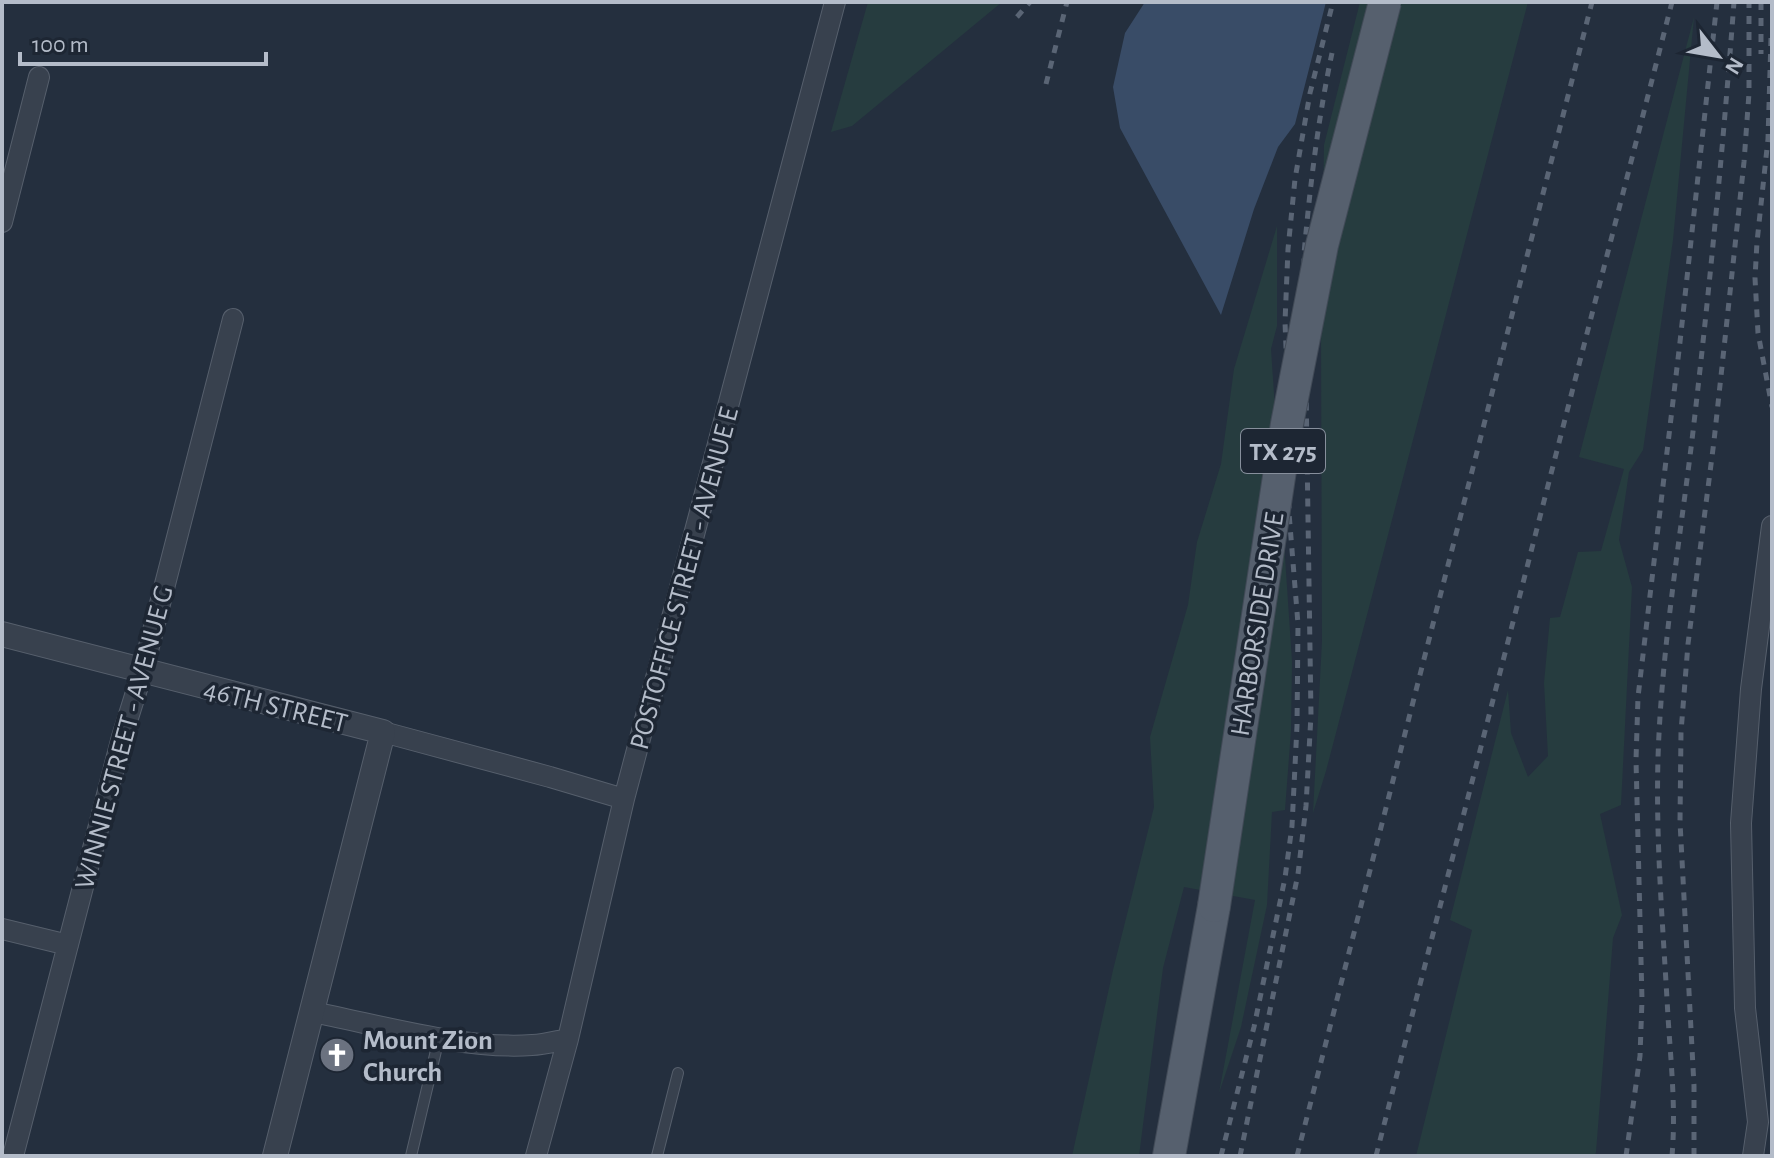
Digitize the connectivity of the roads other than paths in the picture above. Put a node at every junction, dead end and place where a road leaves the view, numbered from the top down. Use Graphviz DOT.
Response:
graph roads {
  1 [pos="835,2"];
  2 [pos="1385,2"];
  3 [pos="39,77"];
  4 [pos="2,222"];
  5 [pos="233,319"];
  6 [pos="1772,526"];
  7 [pos="1766,618"];
  8 [pos="2,634"];
  9 [pos="143,670"];
  10 [pos="383,732"];
  11 [pos="624,799"];
  12 [pos="2,929"];
  13 [pos="68,945"];
  14 [pos="312,1012"];
  15 [pos="439,1038"];
  16 [pos="568,1039"];
  17 [pos="678,1073"];
  18 [pos="13,1156"];
  19 [pos="275,1156"];
  20 [pos="411,1156"];
  21 [pos="536,1156"];
  22 [pos="657,1156"];
  23 [pos="1169,1156"];
  24 [pos="1753,1156"];
  1 -- 11 [label="street, POSTOFFICE STREET - AVENUE E"];
  2 -- 23 [label="main road, HARBORSIDE DRIVE / TX 275, bridge"];
  3 -- 4 [label="street"];
  5 -- 9 [label="street, WINNIE STREET - AVENUE G"];
  6 -- 7 [label="street"];
  7 -- 24 [label="street"];
  8 -- 9 [label="street, 46TH STREET"];
  9 -- 10 [label="street, 46TH STREET"];
  9 -- 13 [label="street, WINNIE STREET - AVENUE G"];
  10 -- 11 [label="street, 46TH STREET"];
  10 -- 14 [label="street"];
  11 -- 16 [label="street, POSTOFFICE STREET - AVENUE E"];
  12 -- 13 [label="street"];
  13 -- 18 [label="street, WINNIE STREET - AVENUE G"];
  14 -- 15 [label="street"];
  14 -- 19 [label="street"];
  15 -- 16 [label="street"];
  15 -- 20 [label="lane"];
  16 -- 21 [label="street, POSTOFFICE STREET - AVENUE E"];
  17 -- 22 [label="lane"];
}
